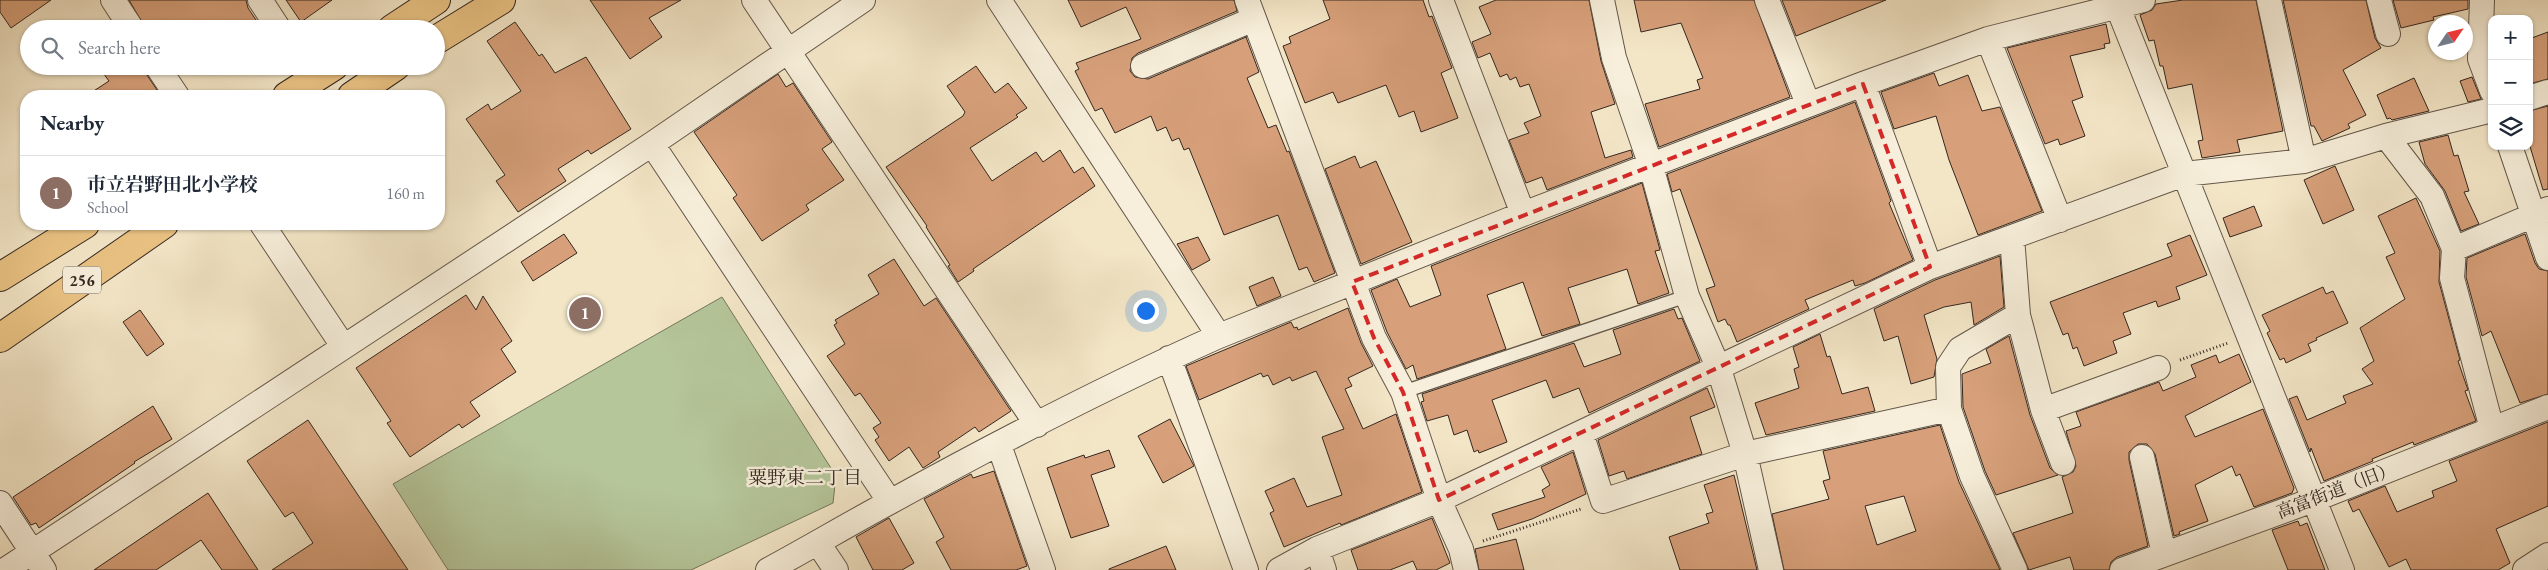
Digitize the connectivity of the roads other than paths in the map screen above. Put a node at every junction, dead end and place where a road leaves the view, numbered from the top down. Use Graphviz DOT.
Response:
graph roads {
  1 [pos="113,0"];
  2 [pos="260,0"];
  3 [pos="436,0"];
  4 [pos="501,0"];
  5 [pos="754,0"];
  6 [pos="863,0"];
  7 [pos="999,0"];
  8 [pos="1441,0"];
  9 [pos="1602,0"];
  10 [pos="1766,0"];
  11 [pos="2143,0"];
  12 [pos="2268,0"];
  13 [pos="2379,0"];
  14 [pos="2482,0"];
  15 [pos="2117,3"];
  16 [pos="1251,10"];
  17 [pos="126,20"];
  18 [pos="273,20"];
  19 [pos="406,20"];
  20 [pos="445,34"];
  21 [pos="2388,34"];
  22 [pos="1988,39"];
  23 [pos="788,50"];
  24 [pos="1143,66"];
  25 [pos="163,75"];
  26 [pos="312,75"];
  27 [pos="383,75"];
  28 [pos="2488,81"];
  29 [pos="1863,84"];
  30 [pos="173,90"];
  31 [pos="294,90"];
  32 [pos="361,90"];
  33 [pos="2548,92"];
  34 [pos="2533,97"];
  35 [pos="1808,104"];
  36 [pos="2488,111"];
  37 [pos="2386,136"];
  38 [pos="652,144"];
  39 [pos="2512,150"];
  40 [pos="2304,161"];
  41 [pos="1651,166"];
  42 [pos="2184,174"];
  43 [pos="2540,211"];
  44 [pos="1523,214"];
  45 [pos="2060,220"];
  46 [pos="75,230"];
  47 [pos="155,230"];
  48 [pos="266,230"];
  49 [pos="2012,237"];
  50 [pos="2454,249"];
  51 [pos="2548,258"];
  52 [pos="1930,267"];
  53 [pos="0,277"];
  54 [pos="1352,282"];
  55 [pos="1686,296"];
  56 [pos="2018,315"];
  57 [pos="1218,336"];
  58 [pos="0,338"];
  59 [pos="343,346"];
  60 [pos="1169,358"];
  61 [pos="1719,368"];
  62 [pos="2158,368"];
  63 [pos="1403,392"];
  64 [pos="2548,407"];
  65 [pos="1949,409"];
  66 [pos="2043,410"];
  67 [pos="1037,425"];
  68 [pos="2492,428"];
  69 [pos="1581,433"];
  70 [pos="999,445"];
  71 [pos="1745,454"];
  72 [pos="2142,457"];
  73 [pos="2063,463"];
  74 [pos="1439,500"];
  75 [pos="2313,500"];
  76 [pos="890,502"];
  77 [pos="0,503"];
  78 [pos="818,543"];
  79 [pos="2164,554"];
  80 [pos="2548,555"];
  81 [pos="1320,559"];
  82 [pos="1464,559"];
  83 [pos="38,561"];
  84 [pos="5,570"];
  85 [pos="768,570"];
  86 [pos="836,570"];
  87 [pos="1043,570"];
  88 [pos="1246,570"];
  89 [pos="1279,570"];
  90 [pos="1771,570"];
  91 [pos="2015,570"];
  92 [pos="2122,570"];
  93 [pos="2342,570"];
  94 [pos="2525,570"];
  1 -- 17 [label="street"];
  2 -- 18 [label="street"];
  3 -- 19 [label="highway"];
  4 -- 20 [label="highway"];
  5 -- 23 [label="street"];
  6 -- 23 [label="street"];
  7 -- 57 [label="street"];
  8 -- 44 [label="street"];
  9 -- 41 [label="street"];
  10 -- 35 [label="street"];
  11 -- 15 [label="street"];
  12 -- 40 [label="street"];
  13 -- 21 [label="street"];
  14 -- 28 [label="street"];
  15 -- 22 [label="street"];
  15 -- 42 [label="street"];
  16 -- 24 [label="street"];
  16 -- 54 [label="street"];
  22 -- 29 [label="street"];
  22 -- 45 [label="street"];
  23 -- 38 [label="street"];
  23 -- 67 [label="street"];
  25 -- 30 [label="street"];
  26 -- 31 [label="highway"];
  27 -- 32 [label="highway"];
  29 -- 35 [label="street"];
  29 -- 52 [label="street"];
  33 -- 34 [label="street"];
  35 -- 41 [label="street"];
  36 -- 37 [label="street"];
  37 -- 40 [label="street"];
  37 -- 50 [label="street"];
  38 -- 59 [label="street"];
  38 -- 76 [label="street"];
  39 -- 43 [label="street"];
  40 -- 42 [label="street"];
  41 -- 44 [label="street"];
  41 -- 55 [label="street"];
  42 -- 45 [label="street"];
  42 -- 75 [label="street"];
  43 -- 50 [label="street"];
  43 -- 51 [label="street"];
  44 -- 54 [label="street"];
  45 -- 49 [label="street"];
  46 -- 53 [label="highway, 256"];
  47 -- 58 [label="highway, 256"];
  48 -- 59 [label="street"];
  49 -- 52 [label="street"];
  49 -- 56 [label="street"];
  50 -- 68 [label="street"];
  52 -- 61 [label="street"];
  54 -- 57 [label="street"];
  54 -- 63 [label="street"];
  55 -- 61 [label="street"];
  55 -- 63 [label="lane"];
  56 -- 65 [label="street"];
  56 -- 66 [label="street"];
  57 -- 60 [label="street"];
  59 -- 83 [label="street"];
  60 -- 67 [label="street"];
  60 -- 88 [label="street"];
  61 -- 69 [label="street"];
  61 -- 71 [label="street"];
  62 -- 66 [label="street"];
  63 -- 74 [label="street"];
  64 -- 68 [label="street, 高富街道（旧）"];
  65 -- 71 [label="street"];
  65 -- 91 [label="street"];
  66 -- 73 [label="street"];
  67 -- 70 [label="street"];
  68 -- 75 [label="street, 高富街道（旧）"];
  69 -- 71 [label="street"];
  69 -- 74 [label="street"];
  70 -- 76 [label="street"];
  70 -- 87 [label="street"];
  71 -- 90 [label="street"];
  72 -- 79 [label="street"];
  74 -- 81 [label="street"];
  74 -- 82 [label="street"];
  75 -- 79 [label="street, 高富街道（旧）"];
  75 -- 93 [label="street"];
  76 -- 78 [label="street"];
  77 -- 83 [label="street"];
  78 -- 85 [label="street"];
  78 -- 86 [label="street"];
  79 -- 92 [label="street, 高富街道（旧）"];
  80 -- 94 [label="street"];
  81 -- 89 [label="street"];
  83 -- 84 [label="street"];
}
